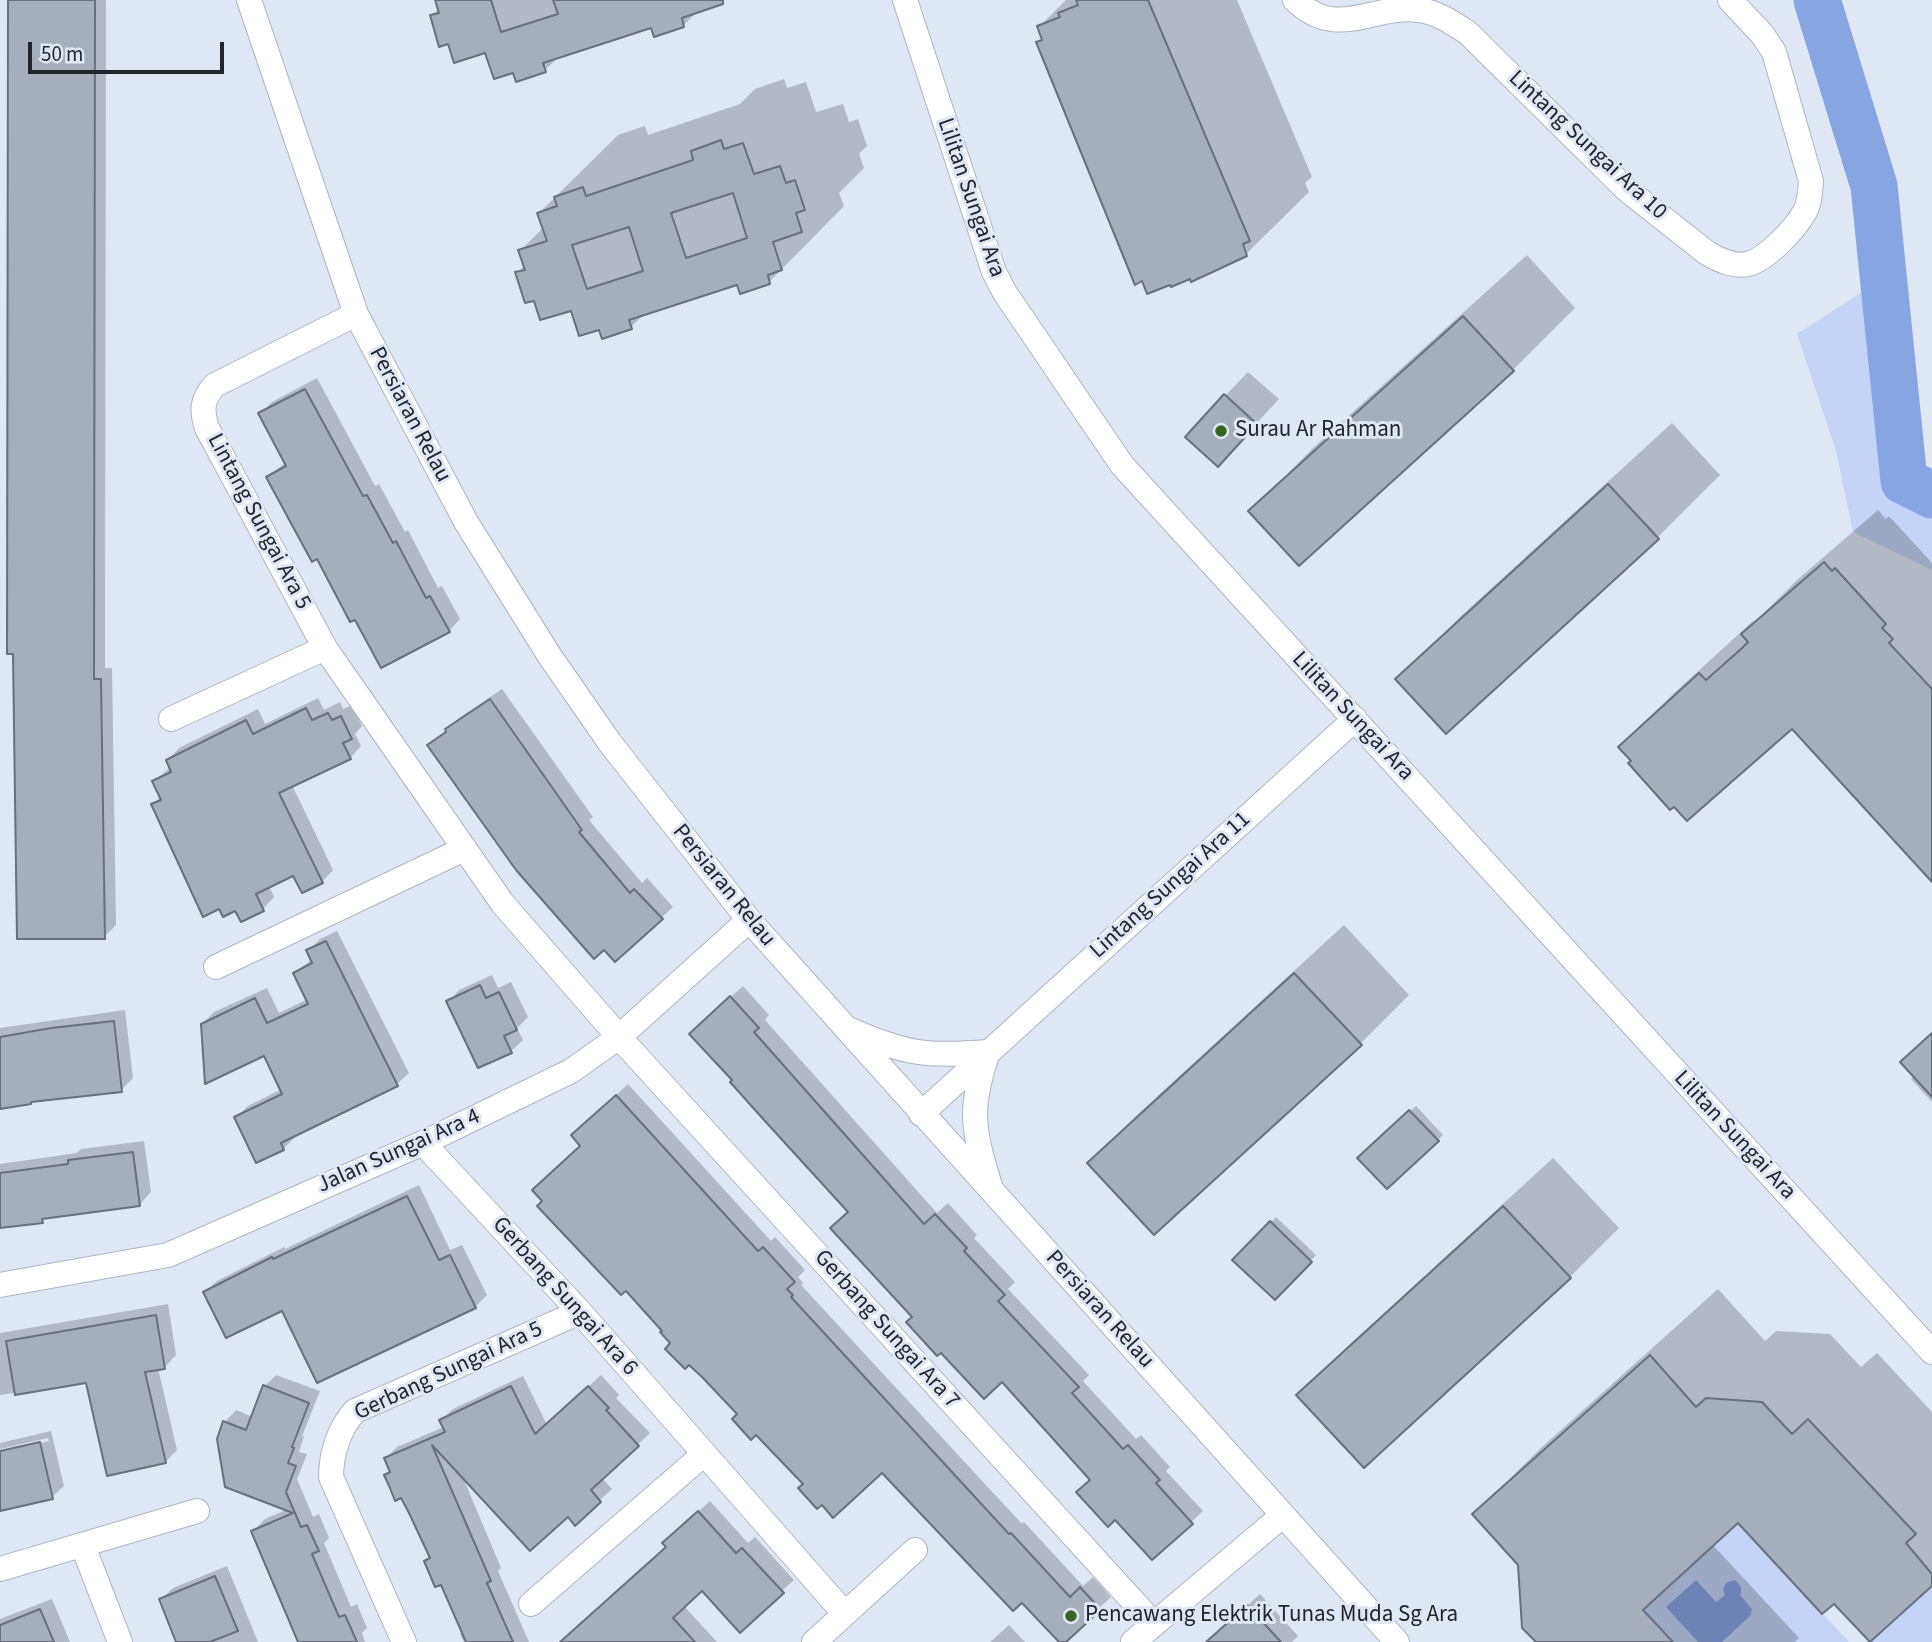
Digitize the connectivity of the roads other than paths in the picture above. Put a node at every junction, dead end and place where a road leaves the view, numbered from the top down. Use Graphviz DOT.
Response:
graph roads {
  1 [pos="249,0"];
  2 [pos="905,0"];
  3 [pos="1295,0"];
  4 [pos="1730,0"];
  5 [pos="356,314"];
  6 [pos="325,648"];
  7 [pos="171,719"];
  8 [pos="1355,719"];
  9 [pos="464,849"];
  10 [pos="748,920"];
  11 [pos="216,967"];
  12 [pos="841,1026"];
  13 [pos="619,1037"];
  14 [pos="988,1052"];
  15 [pos="920,1114"];
  16 [pos="423,1143"];
  17 [pos="993,1194"];
  18 [pos="0,1284"];
  19 [pos="580,1312"];
  20 [pos="1932,1352"];
  21 [pos="704,1454"];
  22 [pos="197,1511"];
  23 [pos="1283,1515"];
  24 [pos="83,1546"];
  25 [pos="915,1550"];
  26 [pos="0,1569"];
  27 [pos="531,1604"];
  28 [pos="845,1614"];
  29 [pos="1153,1623"];
  30 [pos="120,1642"];
  31 [pos="404,1642"];
  32 [pos="814,1642"];
  33 [pos="1133,1642"];
  34 [pos="1397,1642"];
  1 -- 5 [label="street, Persiaran Relau"];
  2 -- 8 [label="street, Lilitan Sungai Ara"];
  3 -- 4 [label="street, Lintang Sungai Ara 10"];
  5 -- 6 [label="street, Lintang Sungai Ara 5"];
  5 -- 10 [label="street, Persiaran Relau"];
  6 -- 7 [label="street"];
  6 -- 9 [label="street, Lintang Sungai Ara 5"];
  8 -- 14 [label="street, Lintang Sungai Ara 11"];
  8 -- 20 [label="street, Lilitan Sungai Ara"];
  9 -- 11 [label="street"];
  9 -- 13 [label="street, Lintang Sungai Ara 5"];
  10 -- 12 [label="street, Persiaran Relau"];
  10 -- 13 [label="street, Jalan Sungai Ara 4"];
  12 -- 14 [label="street"];
  12 -- 15 [label="street, Persiaran Relau"];
  13 -- 16 [label="street, Jalan Sungai Ara 4"];
  13 -- 29 [label="street, Gerbang Sungai Ara 7"];
  14 -- 15 [label="street, Lintang Sungai Ara 11"];
  14 -- 17 [label="street"];
  15 -- 17 [label="street, Persiaran Relau"];
  16 -- 18 [label="street, Jalan Sungai Ara 4"];
  16 -- 19 [label="street, Gerbang Sungai Ara 6"];
  17 -- 23 [label="street, Persiaran Relau"];
  19 -- 21 [label="street, Gerbang Sungai Ara 6"];
  19 -- 31 [label="street, Gerbang Sungai Ara 5"];
  21 -- 27 [label="street"];
  21 -- 28 [label="street, Gerbang Sungai Ara 6"];
  22 -- 24 [label="street"];
  23 -- 29 [label="street"];
  23 -- 34 [label="street, Persiaran Relau"];
  24 -- 26 [label="street"];
  24 -- 30 [label="street"];
  25 -- 28 [label="street"];
  28 -- 32 [label="street"];
  29 -- 33 [label="street"];
}
